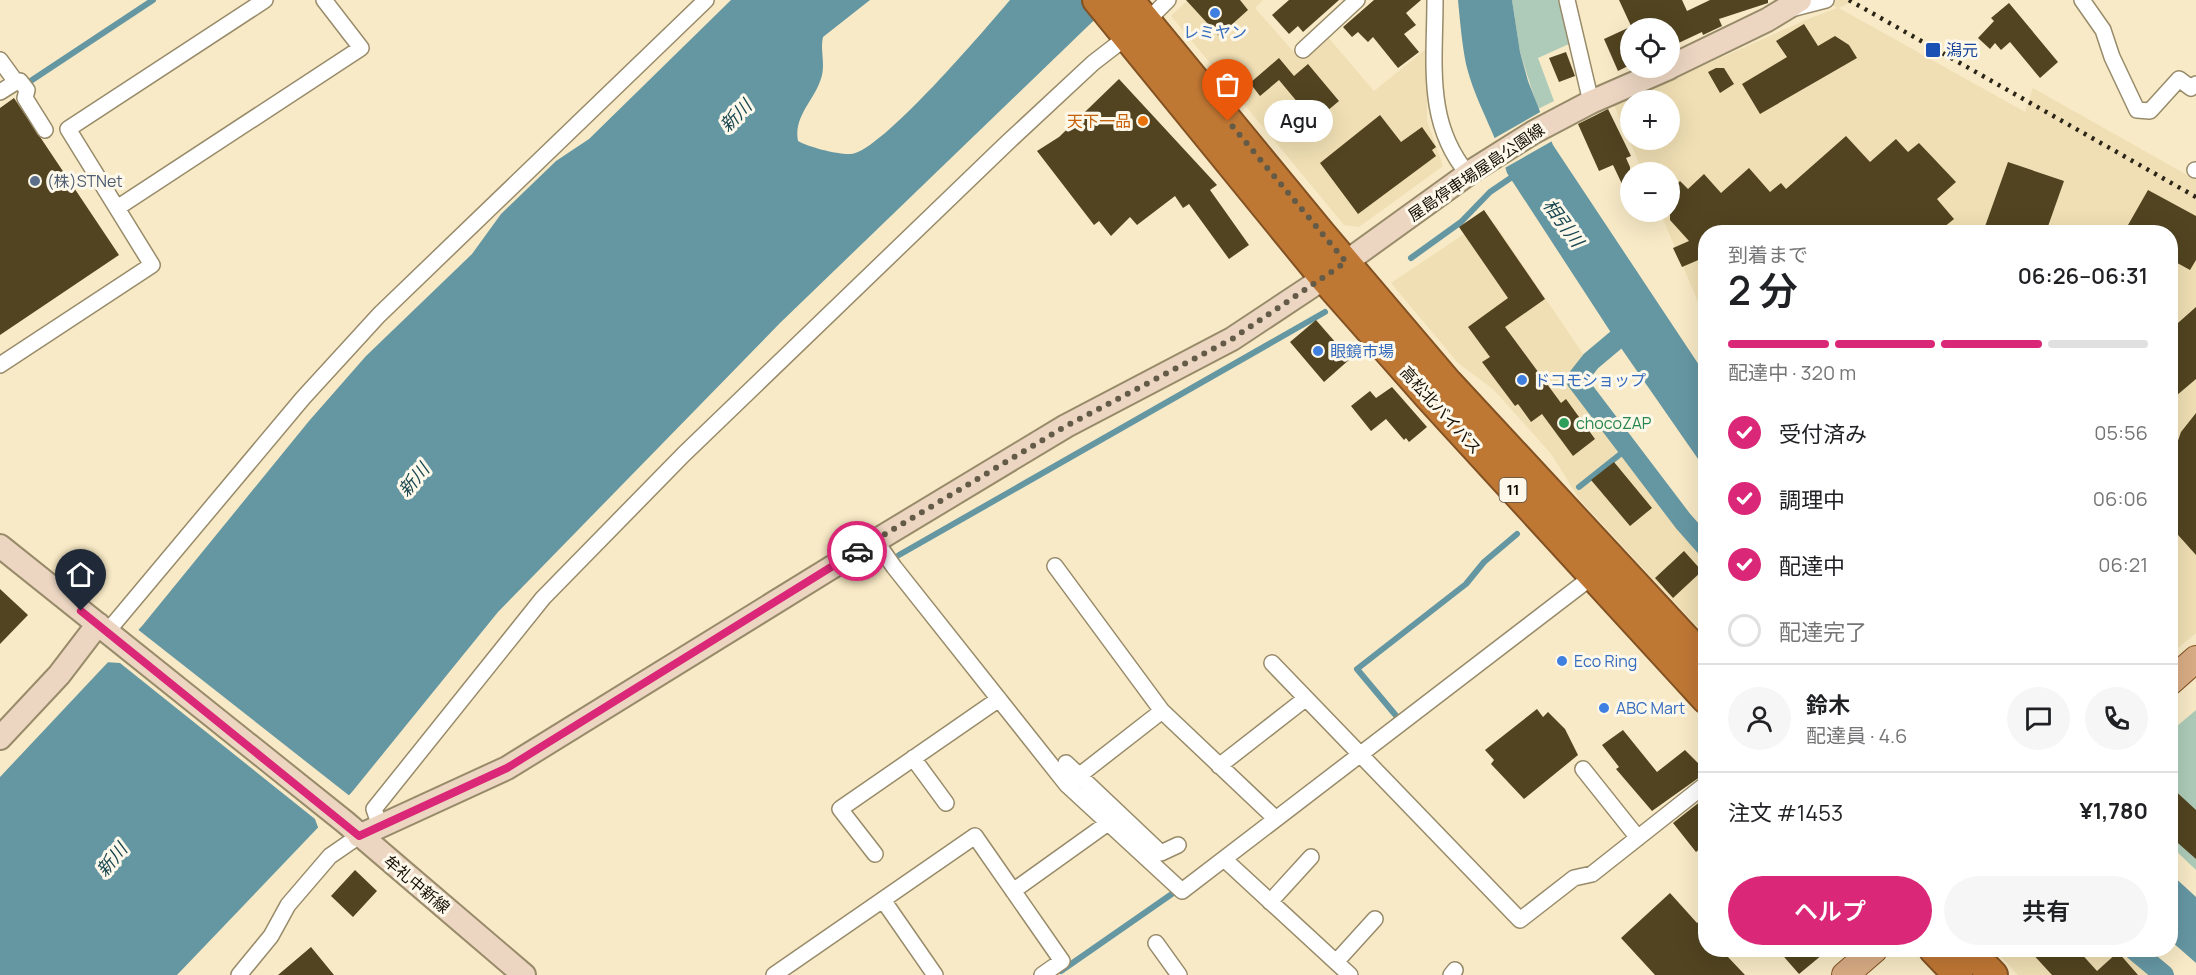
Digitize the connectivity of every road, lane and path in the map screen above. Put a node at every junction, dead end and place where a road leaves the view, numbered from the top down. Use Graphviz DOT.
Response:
graph roads {
  1 [pos="266,0"];
  2 [pos="324,0"];
  3 [pos="706,0"];
  4 [pos="1097,0"];
  5 [pos="1168,0"];
  6 [pos="1357,0"];
  7 [pos="1435,0"];
  8 [pos="1567,0"];
  9 [pos="1826,0"];
  10 [pos="2082,0"];
  11 [pos="1794,5"];
  12 [pos="1133,21"];
  13 [pos="1303,50"];
  14 [pos="0,60"];
  15 [pos="1680,62"];
  16 [pos="1646,78"];
  17 [pos="16,82"];
  18 [pos="2196,84"];
  19 [pos="0,92"];
  20 [pos="1591,102"];
  21 [pos="45,130"];
  22 [pos="1472,172"];
  23 [pos="117,208"];
  24 [pos="1335,270"];
  25 [pos="0,365"];
  26 [pos="875,540"];
  27 [pos="0,546"];
  28 [pos="1055,566"];
  29 [pos="1593,576"];
  30 [pos="107,632"];
  31 [pos="1698,652"];
  32 [pos="2196,659"];
  33 [pos="1272,663"];
  34 [pos="2178,675"];
  35 [pos="1698,690"];
  36 [pos="999,699"];
  37 [pos="1305,699"];
  38 [pos="1161,711"];
  39 [pos="0,738"];
  40 [pos="1359,756"];
  41 [pos="913,758"];
  42 [pos="1066,763"];
  43 [pos="1219,766"];
  44 [pos="1583,769"];
  45 [pos="1073,781"];
  46 [pos="1698,790"];
  47 [pos="946,803"];
  48 [pos="1276,819"];
  49 [pos="1108,823"];
  50 [pos="381,826"];
  51 [pos="352,829"];
  52 [pos="1638,838"];
  53 [pos="1178,844"];
  54 [pos="875,854"];
  55 [pos="1311,857"];
  56 [pos="1224,859"];
  57 [pos="1013,891"];
  58 [pos="883,900"];
  59 [pos="1269,902"];
  60 [pos="1374,919"];
  61 [pos="1156,943"];
  62 [pos="1866,957"];
  63 [pos="1941,957"];
  64 [pos="1976,957"];
  65 [pos="1336,962"];
  66 [pos="239,975"];
  67 [pos="524,975"];
  68 [pos="774,975"];
  69 [pos="935,975"];
  70 [pos="1042,975"];
  71 [pos="1179,975"];
  72 [pos="1350,975"];
  73 [pos="1845,975"];
  74 [pos="1958,975"];
  75 [pos="1993,975"];
  1 -- 23 [label="street"];
  2 -- 23 [label="street"];
  3 -- 30 [label="street"];
  4 -- 12 [label="highway, 高松北バイパス / 11"];
  5 -- 12 [label="street"];
  6 -- 13 [label="street"];
  7 -- 22 [label="street"];
  8 -- 20 [label="street"];
  9 -- 11 [label="street"];
  10 -- 18 [label="street"];
  11 -- 15 [label="street, 屋島停車場屋島公園線"];
  12 -- 24 [label="highway, 高松北バイパス / 11"];
  12 -- 50 [label="street"];
  14 -- 17 [label="street"];
  16 -- 20 [label="street, 屋島停車場屋島公園線"];
  17 -- 19 [label="street"];
  17 -- 21 [label="street"];
  20 -- 22 [label="street, 屋島停車場屋島公園線"];
  22 -- 24 [label="street, 屋島停車場屋島公園線"];
  23 -- 25 [label="street"];
  24 -- 26 [label="street, 屋島停車場屋島公園線"];
  24 -- 29 [label="highway, 高松北バイパス / 11"];
  24 -- 31 [label="highway, 高松北バイパス / 11"];
  26 -- 36 [label="street"];
  26 -- 50 [label="street, 屋島停車場屋島公園線"];
  27 -- 30 [label="street, 牟礼中新線"];
  28 -- 38 [label="street"];
  29 -- 35 [label="highway, 高松北バイパス / 11"];
  29 -- 40 [label="street"];
  30 -- 39 [label="street"];
  30 -- 51 [label="street, 牟礼中新線"];
  32 -- 34 [label="main road"];
  33 -- 37 [label="street"];
  36 -- 41 [label="street"];
  36 -- 45 [label="street"];
  37 -- 40 [label="street"];
  37 -- 43 [label="street"];
  38 -- 43 [label="street"];
  38 -- 45 [label="street"];
  40 -- 48 [label="street"];
  40 -- 52 [label="street"];
  41 -- 47 [label="street"];
  41 -- 54 [label="street"];
  42 -- 45 [label="street"];
  43 -- 48 [label="street"];
  44 -- 52 [label="street"];
  45 -- 49 [label="street"];
  45 -- 53 [label="street"];
  46 -- 52 [label="street"];
  48 -- 56 [label="street"];
  49 -- 56 [label="street"];
  49 -- 57 [label="street"];
  50 -- 51 [label="street, 屋島停車場屋島公園線"];
  51 -- 66 [label="street"];
  51 -- 67 [label="street, 牟礼中新線"];
  55 -- 59 [label="street"];
  56 -- 59 [label="street"];
  57 -- 58 [label="street"];
  57 -- 70 [label="street"];
  58 -- 68 [label="street"];
  58 -- 69 [label="street"];
  59 -- 65 [label="street"];
  60 -- 65 [label="street"];
  61 -- 71 [label="street"];
  62 -- 73 [label="main road"];
  63 -- 74 [label="highway"];
  64 -- 75 [label="highway"];
  65 -- 72 [label="street"];
}
